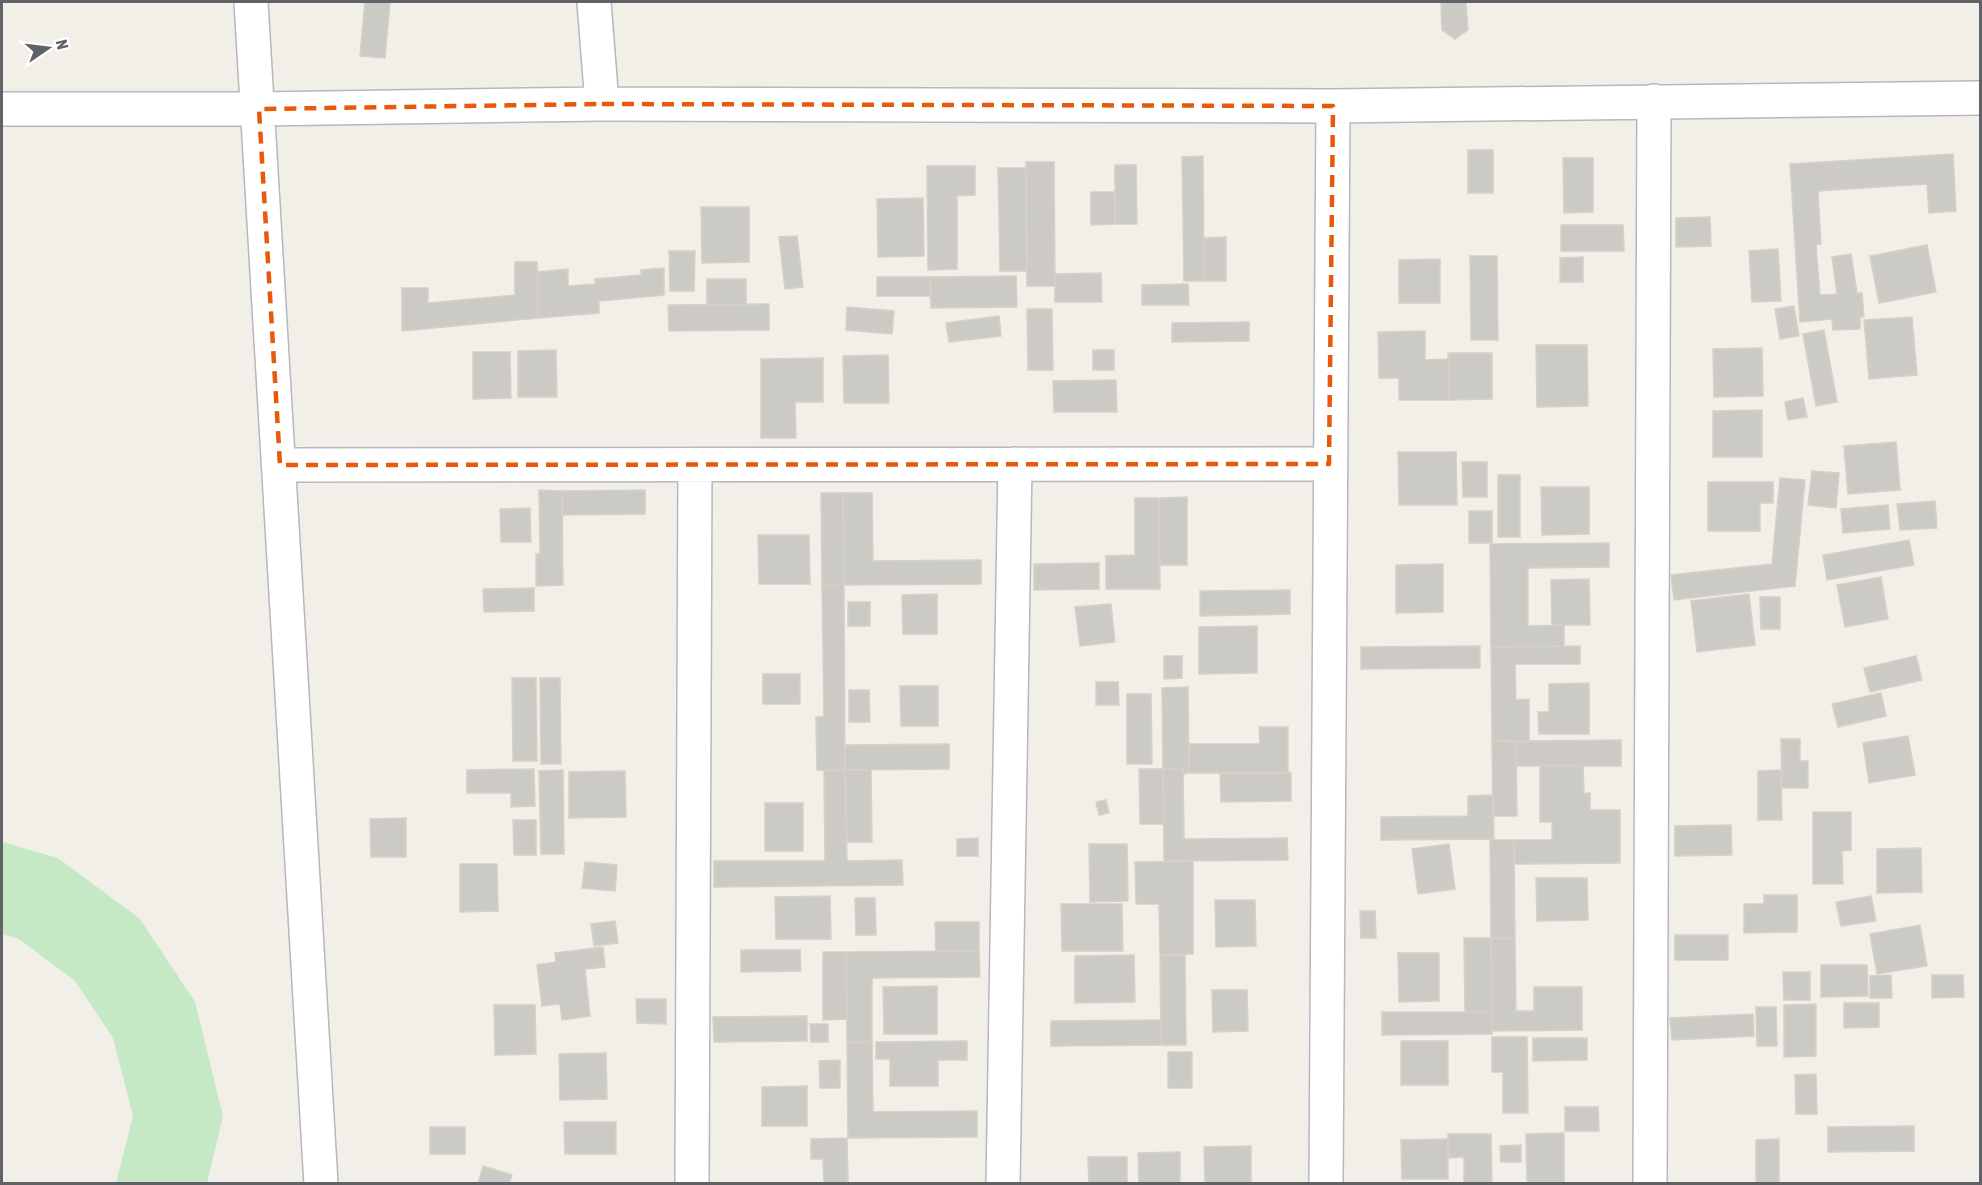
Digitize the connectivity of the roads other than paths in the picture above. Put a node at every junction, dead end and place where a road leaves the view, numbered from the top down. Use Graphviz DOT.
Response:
graph roads {
  1 [pos="251,2"];
  2 [pos="594,2"];
  3 [pos="1980,98"];
  4 [pos="1654,101"];
  5 [pos="602,104"];
  6 [pos="1333,106"];
  7 [pos="2,109"];
  8 [pos="259,109"];
  9 [pos="1015,464"];
  10 [pos="1329,464"];
  11 [pos="280,465"];
  12 [pos="694,465"];
  13 [pos="321,1184"];
  14 [pos="692,1184"];
  15 [pos="1004,1184"];
  16 [pos="1326,1184"];
  17 [pos="1650,1184"];
  1 -- 8 [label="street"];
  2 -- 5 [label="street"];
  3 -- 4 [label="street"];
  4 -- 6 [label="street"];
  4 -- 17 [label="street"];
  5 -- 6 [label="street"];
  5 -- 8 [label="street"];
  6 -- 10 [label="street"];
  7 -- 8 [label="street"];
  8 -- 11 [label="street"];
  9 -- 10 [label="street"];
  9 -- 12 [label="street"];
  9 -- 15 [label="street"];
  10 -- 16 [label="street"];
  11 -- 12 [label="street"];
  11 -- 13 [label="street"];
  12 -- 14 [label="street"];
}
